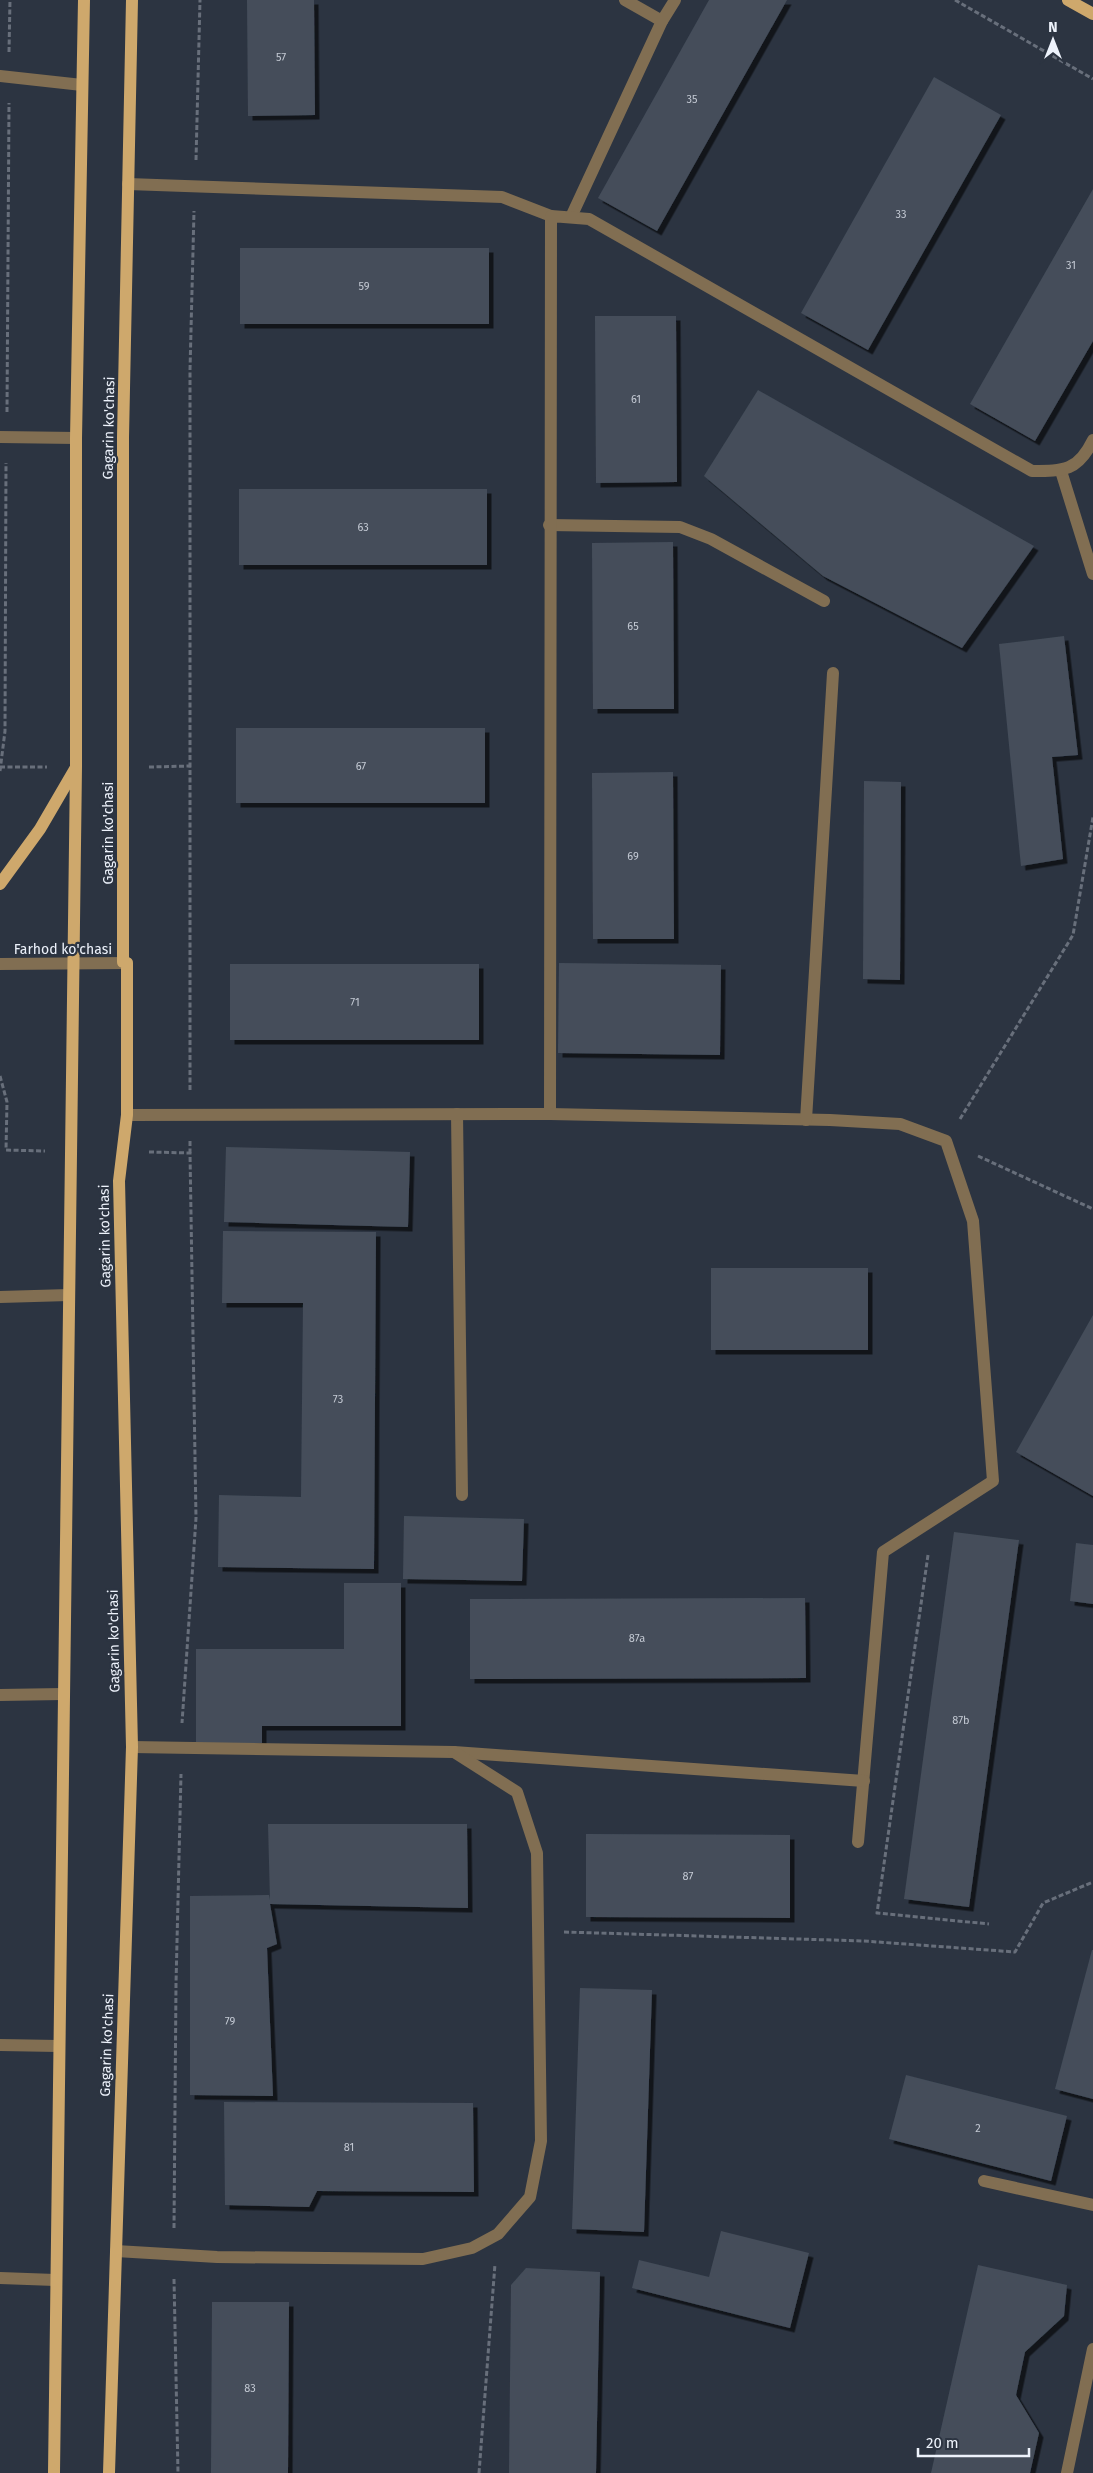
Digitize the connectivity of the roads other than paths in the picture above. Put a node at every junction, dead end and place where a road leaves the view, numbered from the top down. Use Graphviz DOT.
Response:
graph roads {
  1 [pos="84,0"];
  2 [pos="132,0"];
  3 [pos="625,0"];
  4 [pos="675,0"];
  5 [pos="1068,0"];
  6 [pos="1093,14"];
  7 [pos="662,21"];
  8 [pos="4,76"];
  9 [pos="82,85"];
  10 [pos="128,184"];
  11 [pos="550,216"];
  12 [pos="571,217"];
  13 [pos="3,437"];
  14 [pos="76,438"];
  15 [pos="1093,440"];
  16 [pos="1061,472"];
  17 [pos="549,525"];
  18 [pos="1093,574"];
  19 [pos="824,601"];
  20 [pos="833,673"];
  21 [pos="76,767"];
  22 [pos="0,884"];
  23 [pos="126,963"];
  24 [pos="0,964"];
  25 [pos="72,965"];
  26 [pos="457,1114"];
  27 [pos="550,1114"];
  28 [pos="127,1116"];
  29 [pos="806,1120"];
  30 [pos="69,1295"];
  31 [pos="0,1297"];
  32 [pos="462,1495"];
  33 [pos="63,1694"];
  34 [pos="0,1695"];
  35 [pos="132,1747"];
  36 [pos="454,1752"];
  37 [pos="864,1781"];
  38 [pos="858,1842"];
  39 [pos="0,2045"];
  40 [pos="58,2046"];
  41 [pos="984,2181"];
  42 [pos="1093,2205"];
  43 [pos="116,2251"];
  44 [pos="0,2278"];
  45 [pos="55,2280"];
  46 [pos="1093,2349"];
  47 [pos="54,2473"];
  48 [pos="109,2473"];
  49 [pos="1067,2473"];
  1 -- 9 [label="main road"];
  2 -- 10 [label="main road, Gagarin ko'chasi"];
  3 -- 7 [label="street"];
  4 -- 7 [label="street"];
  5 -- 6 [label="main road"];
  7 -- 12 [label="street"];
  8 -- 9 [label="street"];
  9 -- 14 [label="main road"];
  10 -- 11 [label="street"];
  10 -- 23 [label="main road, Gagarin ko'chasi"];
  11 -- 12 [label="street"];
  11 -- 17 [label="street"];
  12 -- 16 [label="street"];
  13 -- 14 [label="street"];
  14 -- 21 [label="main road"];
  15 -- 16 [label="street"];
  16 -- 18 [label="street"];
  17 -- 19 [label="street"];
  17 -- 27 [label="street"];
  20 -- 29 [label="street"];
  21 -- 22 [label="main road"];
  21 -- 25 [label="main road"];
  23 -- 25 [label="street, Farhod ko'chasi"];
  23 -- 28 [label="main road, Gagarin ko'chasi"];
  24 -- 25 [label="street, Farhod ko'chasi"];
  25 -- 30 [label="main road"];
  26 -- 27 [label="street"];
  26 -- 28 [label="street"];
  26 -- 32 [label="street"];
  27 -- 29 [label="street"];
  28 -- 35 [label="main road, Gagarin ko'chasi"];
  29 -- 37 [label="street"];
  30 -- 31 [label="street"];
  30 -- 33 [label="main road"];
  33 -- 34 [label="street"];
  33 -- 40 [label="main road"];
  35 -- 36 [label="street"];
  35 -- 43 [label="main road, Gagarin ko'chasi"];
  36 -- 37 [label="street"];
  36 -- 43 [label="street"];
  37 -- 38 [label="street"];
  39 -- 40 [label="street"];
  40 -- 45 [label="main road"];
  41 -- 42 [label="street"];
  43 -- 48 [label="main road, Gagarin ko'chasi"];
  44 -- 45 [label="street"];
  45 -- 47 [label="main road"];
  46 -- 49 [label="street"];
}
